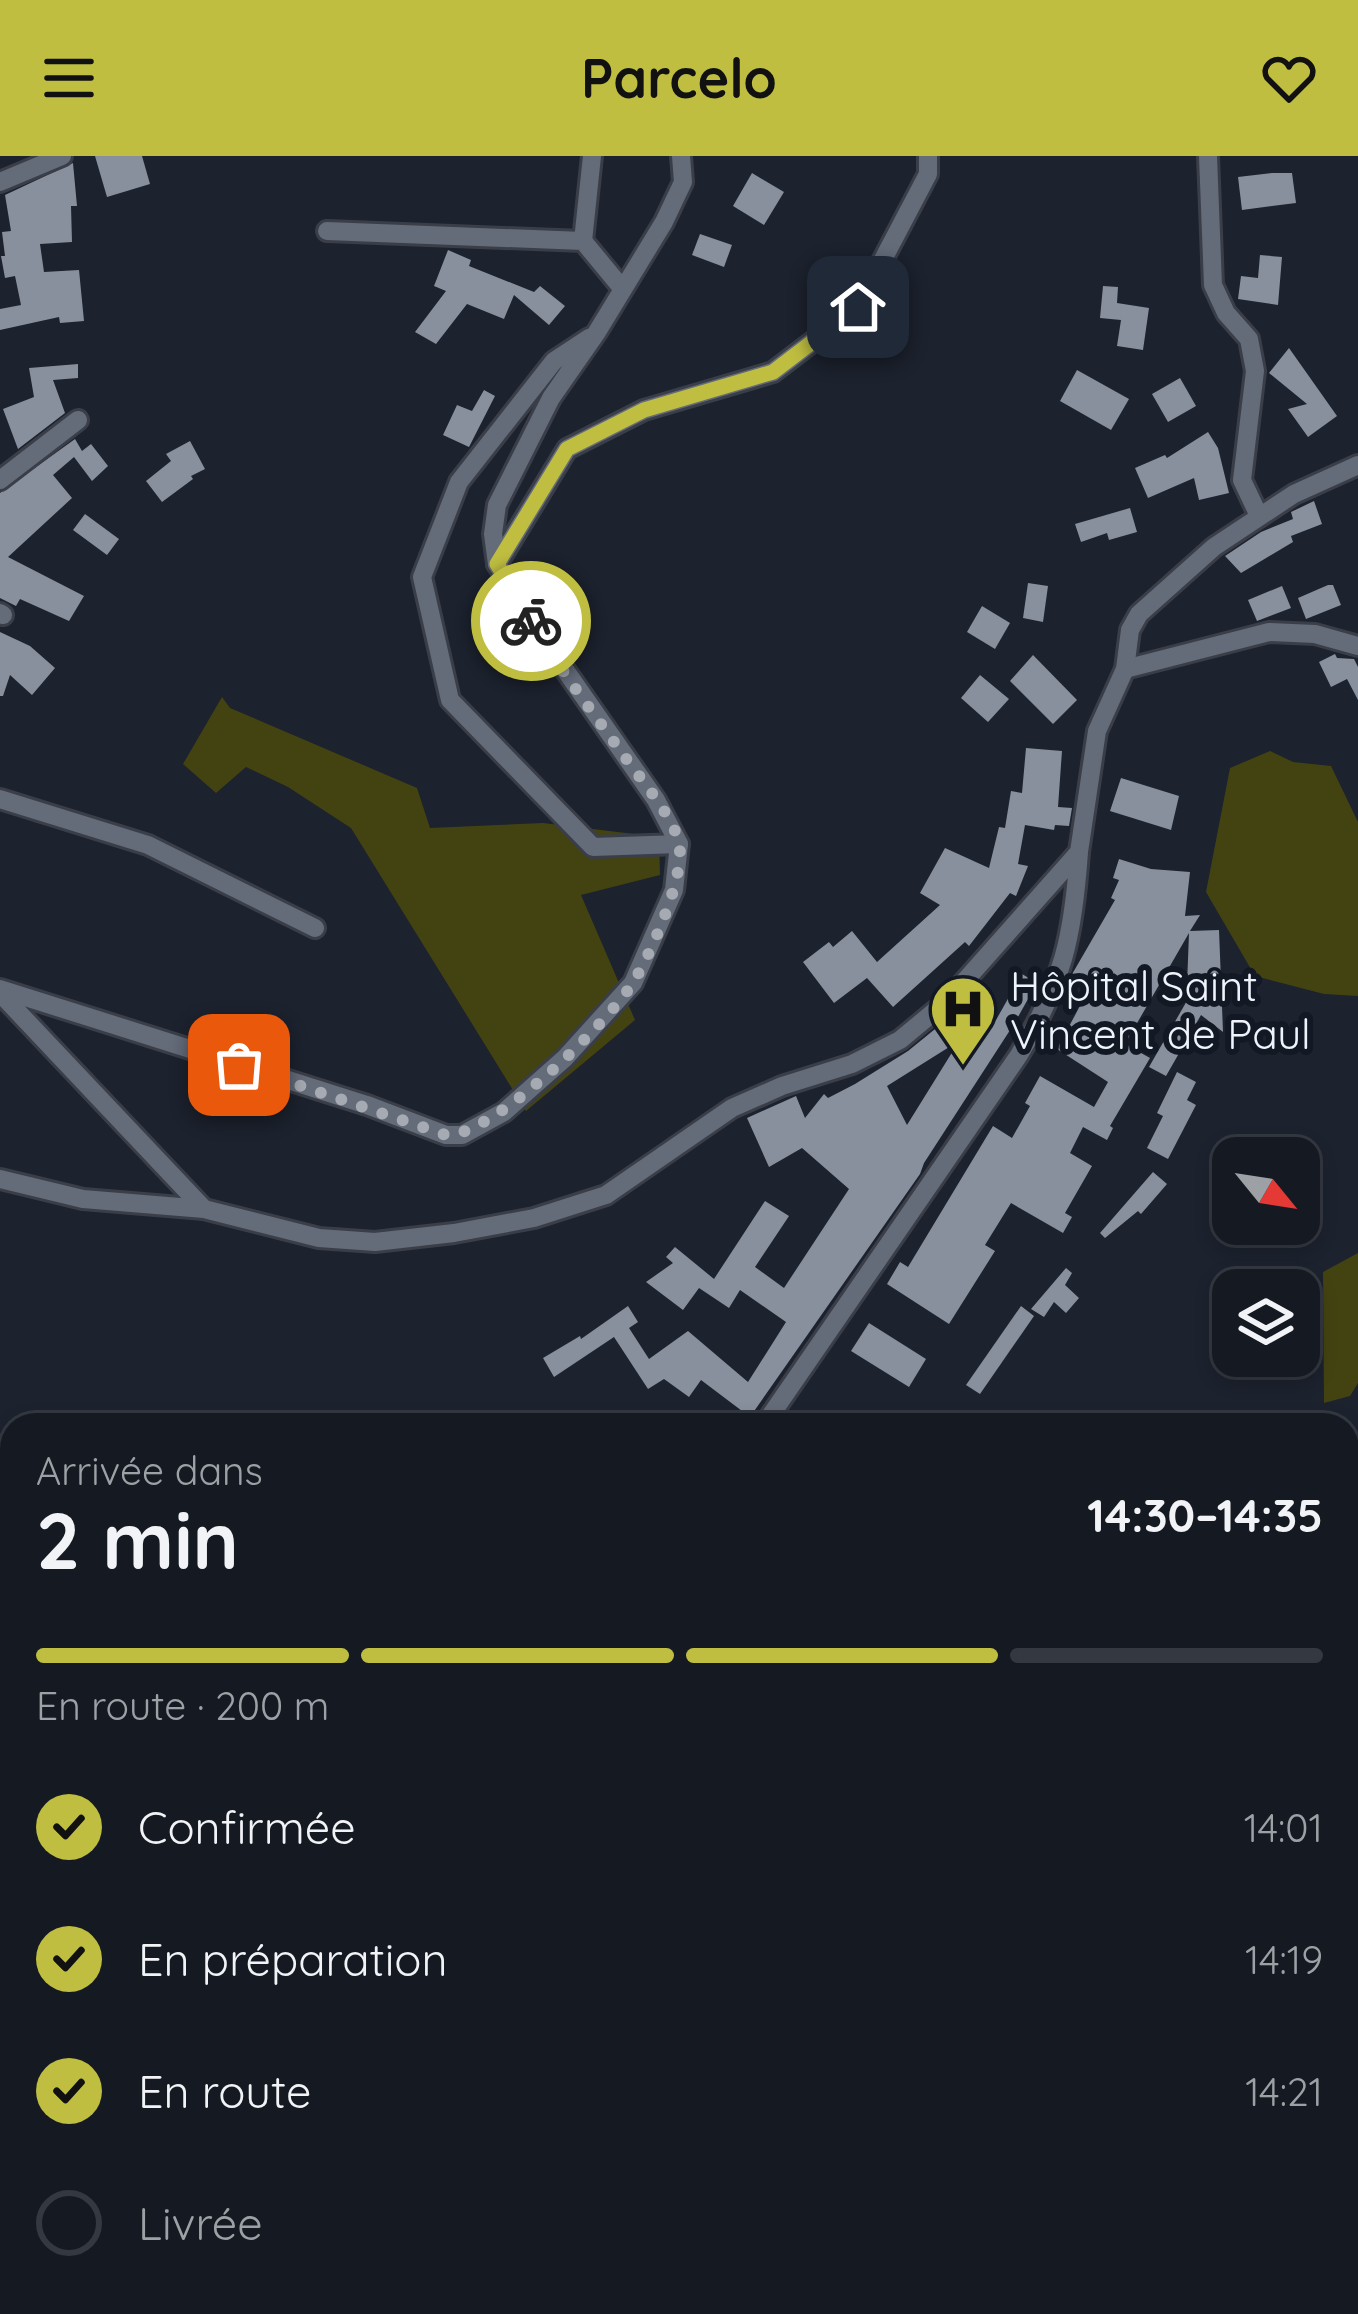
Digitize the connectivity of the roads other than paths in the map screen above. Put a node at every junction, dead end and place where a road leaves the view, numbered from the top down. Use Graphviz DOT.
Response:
graph roads {
  1 [pos="592,156"];
  2 [pos="681,156"];
  3 [pos="928,156"];
  4 [pos="1208,156"];
  5 [pos="49,159"];
  6 [pos="0,182"];
  7 [pos="328,231"];
  8 [pos="583,241"];
  9 [pos="621,286"];
  10 [pos="597,332"];
  11 [pos="78,420"];
  12 [pos="1358,465"];
  13 [pos="0,480"];
  14 [pos="1259,517"];
  15 [pos="497,564"];
  16 [pos="1358,646"];
  17 [pos="1125,669"];
  18 [pos="0,799"];
  19 [pos="680,844"];
  20 [pos="1079,852"];
  21 [pos="316,928"];
  22 [pos="0,991"];
  23 [pos="0,1179"];
  24 [pos="204,1209"];
  25 [pos="772,1413"];
  1 -- 8 [label="street"];
  2 -- 9 [label="street"];
  3 -- 15 [label="street"];
  4 -- 14 [label="street"];
  5 -- 6 [label="street"];
  7 -- 8 [label="street"];
  8 -- 9 [label="street"];
  9 -- 10 [label="street"];
  10 -- 15 [label="street"];
  10 -- 19 [label="street"];
  11 -- 13 [label="street"];
  12 -- 14 [label="street"];
  14 -- 17 [label="street"];
  15 -- 19 [label="street"];
  16 -- 17 [label="street"];
  17 -- 20 [label="street"];
  18 -- 21 [label="street"];
  19 -- 22 [label="street"];
  20 -- 24 [label="street"];
  20 -- 25 [label="street"];
  22 -- 24 [label="street"];
  23 -- 24 [label="street"];
}
